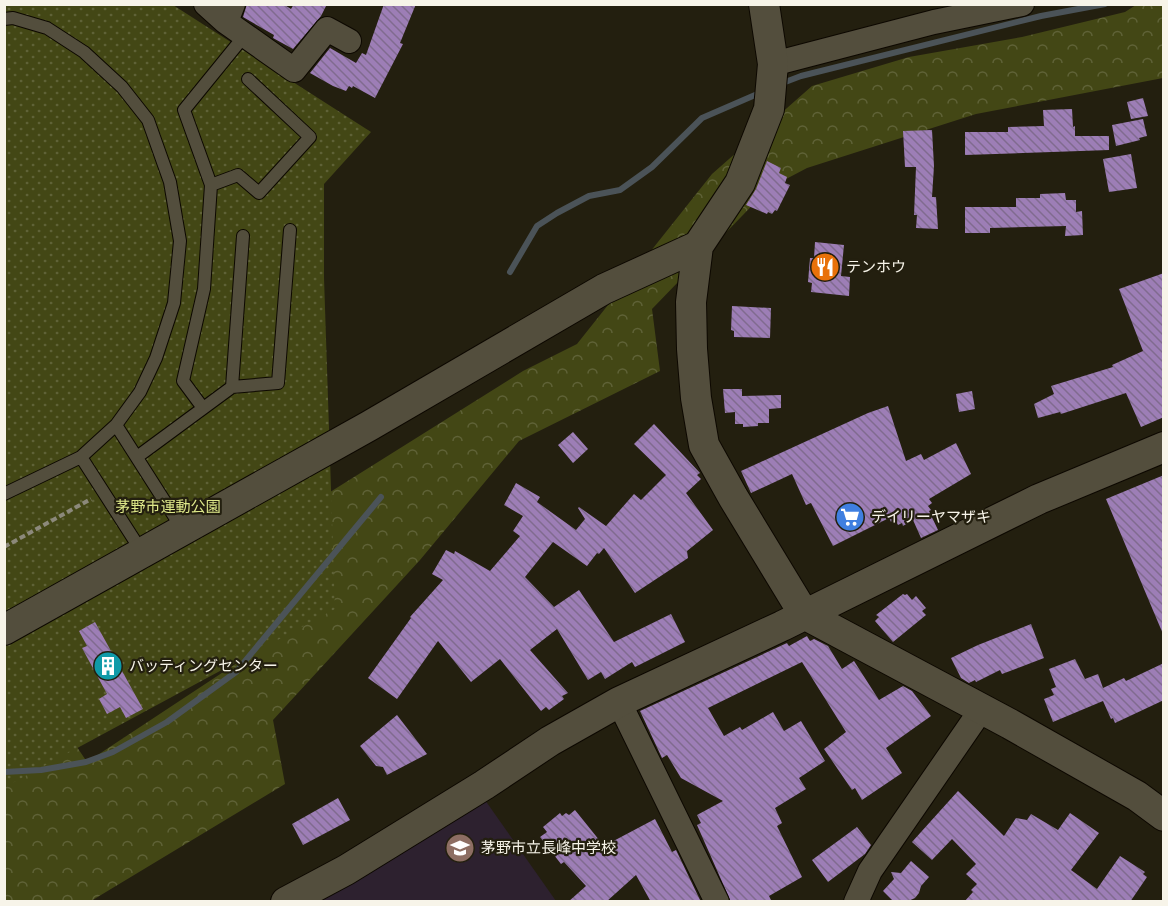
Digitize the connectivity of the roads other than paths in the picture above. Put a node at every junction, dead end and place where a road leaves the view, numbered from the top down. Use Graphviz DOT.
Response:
graph roads {
  1 [pos="206,4"];
  2 [pos="764,4"];
  3 [pos="1022,4"];
  4 [pos="4,18"];
  5 [pos="235,20"];
  6 [pos="349,41"];
  7 [pos="773,64"];
  8 [pos="248,80"];
  9 [pos="211,185"];
  10 [pos="290,230"];
  11 [pos="243,236"];
  12 [pos="698,246"];
  13 [pos="232,387"];
  14 [pos="203,408"];
  15 [pos="116,425"];
  16 [pos="1164,447"];
  17 [pos="137,457"];
  18 [pos="81,458"];
  19 [pos="4,494"];
  20 [pos="184,531"];
  21 [pos="143,554"];
  22 [pos="804,614"];
  23 [pos="4,630"];
  24 [pos="619,702"];
  25 [pos="981,710"];
  26 [pos="1164,816"];
  27 [pos="286,902"];
  28 [pos="717,902"];
  29 [pos="856,902"];
  1 -- 5 [label="street"];
  2 -- 7 [label="street"];
  3 -- 7 [label="street"];
  4 -- 15 [label="lane"];
  5 -- 6 [label="street"];
  5 -- 9 [label="lane"];
  7 -- 12 [label="street"];
  8 -- 9 [label="lane"];
  9 -- 14 [label="lane"];
  10 -- 13 [label="lane"];
  11 -- 13 [label="lane"];
  12 -- 20 [label="street"];
  12 -- 22 [label="street"];
  13 -- 14 [label="lane"];
  14 -- 17 [label="lane"];
  15 -- 17 [label="lane"];
  15 -- 18 [label="lane"];
  16 -- 22 [label="street"];
  17 -- 20 [label="lane"];
  18 -- 19 [label="lane"];
  18 -- 21 [label="lane"];
  20 -- 21 [label="street"];
  21 -- 23 [label="street"];
  22 -- 24 [label="street"];
  22 -- 25 [label="street"];
  24 -- 27 [label="street"];
  24 -- 28 [label="street"];
  25 -- 26 [label="street"];
  25 -- 29 [label="street"];
}
